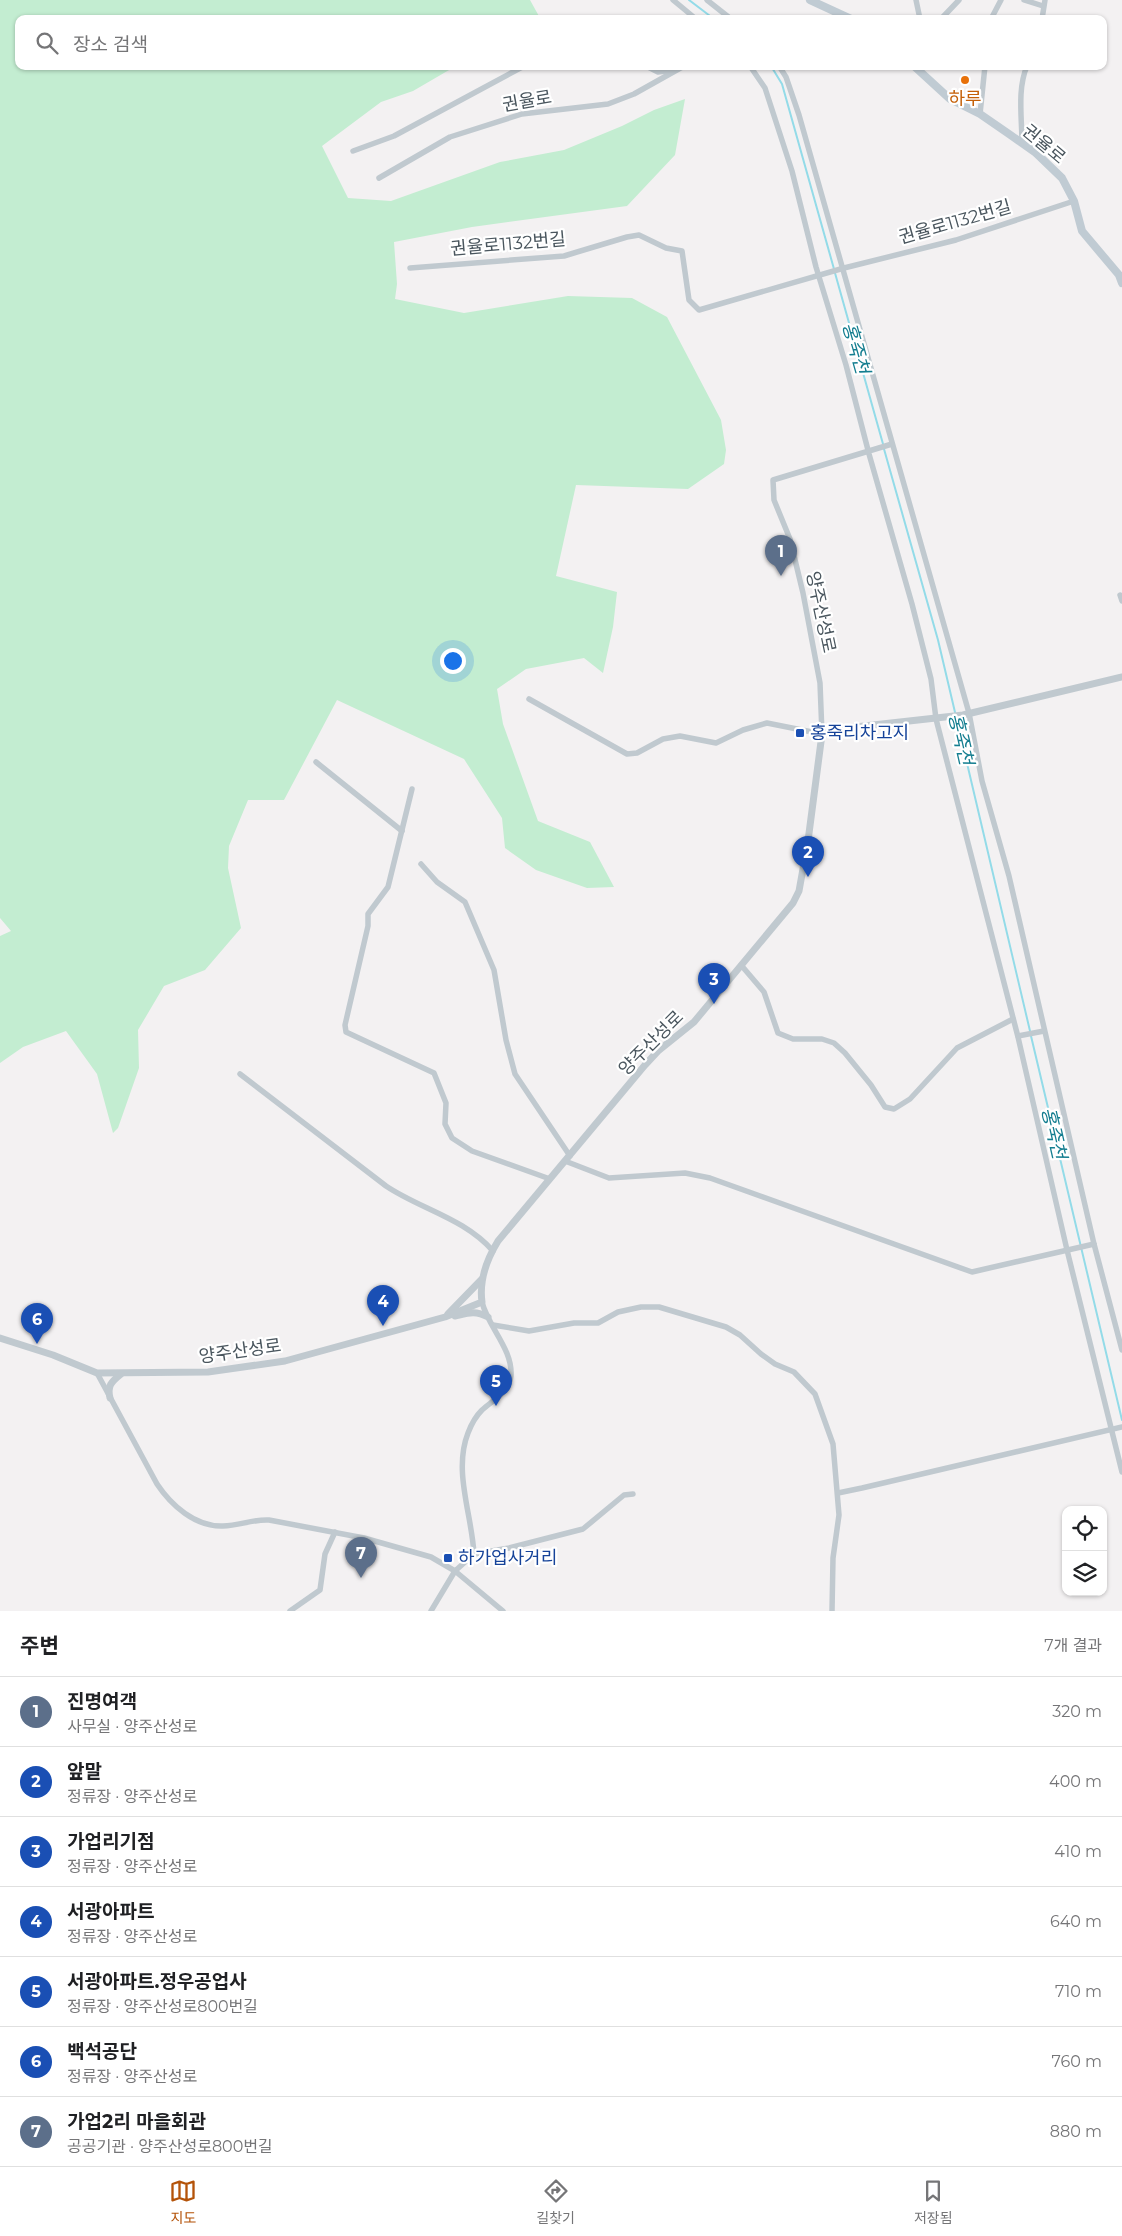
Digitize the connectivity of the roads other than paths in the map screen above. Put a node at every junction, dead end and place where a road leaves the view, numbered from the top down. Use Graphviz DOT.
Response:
graph roads {
  1 [pos="673,0"];
  2 [pos="707,0"];
  3 [pos="810,0"];
  4 [pos="916,0"];
  5 [pos="959,0"];
  6 [pos="1001,0"];
  7 [pos="1024,0"];
  8 [pos="1044,3"];
  9 [pos="691,15"];
  10 [pos="726,15"];
  11 [pos="843,15"];
  12 [pos="919,15"];
  13 [pos="945,15"];
  14 [pos="993,15"];
  15 [pos="517,70"];
  16 [pos="654,70"];
  17 [pos="670,70"];
  18 [pos="677,70"];
  19 [pos="753,70"];
  20 [pos="782,70"];
  21 [pos="918,70"];
  22 [pos="985,70"];
  23 [pos="1025,70"];
  24 [pos="980,114"];
  25 [pos="1022,143"];
  26 [pos="353,151"];
  27 [pos="379,178"];
  28 [pos="1074,201"];
  29 [pos="410,268"];
  30 [pos="844,268"];
  31 [pos="821,276"];
  32 [pos="1122,283"];
  33 [pos="892,444"];
  34 [pos="868,452"];
  35 [pos="1122,677"];
  36 [pos="529,699"];
  37 [pos="966,714"];
  38 [pos="936,719"];
  39 [pos="822,734"];
  40 [pos="316,762"];
  41 [pos="412,790"];
  42 [pos="402,831"];
  43 [pos="421,864"];
  44 [pos="741,965"];
  45 [pos="1013,1019"];
  46 [pos="1044,1030"];
  47 [pos="1018,1036"];
  48 [pos="240,1074"];
  49 [pos="568,1159"];
  50 [pos="550,1179"];
  51 [pos="1094,1244"];
  52 [pos="1067,1250"];
  53 [pos="493,1251"];
  54 [pos="483,1278"];
  55 [pos="482,1302"];
  56 [pos="444,1317"];
  57 [pos="488,1317"];
  58 [pos="493,1326"];
  59 [pos="0,1338"];
  60 [pos="1122,1350"];
  61 [pos="97,1373"];
  62 [pos="121,1374"];
  63 [pos="110,1398"];
  64 [pos="1122,1427"];
  65 [pos="1112,1429"];
  66 [pos="1122,1472"];
  67 [pos="838,1492"];
  68 [pos="633,1494"];
  69 [pos="336,1532"];
  70 [pos="474,1554"];
  71 [pos="455,1571"];
  72 [pos="290,1611"];
  73 [pos="431,1611"];
  74 [pos="503,1611"];
  75 [pos="832,1611"];
  1 -- 9 [label="street"];
  2 -- 10 [label="street"];
  3 -- 11 [label="main road"];
  4 -- 12 [label="street"];
  5 -- 13 [label="street"];
  6 -- 14 [label="street"];
  7 -- 8 [label="street"];
  15 -- 26 [label="street"];
  16 -- 17 [label="street"];
  18 -- 27 [label="street, 권율로"];
  19 -- 31 [label="street"];
  20 -- 30 [label="street"];
  21 -- 24 [label="main road, 권율로"];
  22 -- 24 [label="street"];
  23 -- 25 [label="street"];
  24 -- 25 [label="main road, 권율로"];
  25 -- 28 [label="main road, 권율로"];
  28 -- 30 [label="street, 권율로1132번길"];
  28 -- 32 [label="main road, 권율로"];
  29 -- 31 [label="street, 권율로1132번길"];
  30 -- 31 [label="street, 권율로1132번길"];
  30 -- 33 [label="street"];
  31 -- 34 [label="street"];
  33 -- 34 [label="street"];
  33 -- 37 [label="street"];
  34 -- 38 [label="street"];
  34 -- 39 [label="street, 양주산성로"];
  35 -- 37 [label="street"];
  36 -- 39 [label="street"];
  37 -- 38 [label="street"];
  37 -- 46 [label="street"];
  38 -- 39 [label="street"];
  38 -- 45 [label="street"];
  39 -- 44 [label="street, 양주산성로"];
  40 -- 42 [label="street"];
  41 -- 42 [label="street"];
  42 -- 50 [label="street"];
  43 -- 49 [label="street"];
  44 -- 45 [label="street"];
  44 -- 49 [label="street, 양주산성로"];
  45 -- 47 [label="street"];
  46 -- 47 [label="street"];
  46 -- 51 [label="street"];
  47 -- 52 [label="street"];
  48 -- 53 [label="street"];
  49 -- 50 [label="street, 양주산성로"];
  49 -- 52 [label="street"];
  50 -- 53 [label="street, 양주산성로"];
  51 -- 52 [label="street"];
  51 -- 60 [label="street"];
  52 -- 65 [label="street"];
  53 -- 54 [label="street, 양주산성로"];
  54 -- 55 [label="street, 양주산성로"];
  54 -- 56 [label="street"];
  55 -- 56 [label="street, 양주산성로"];
  55 -- 57 [label="street, 양주산성로"];
  56 -- 57 [label="street"];
  56 -- 62 [label="street, 양주산성로"];
  57 -- 58 [label="street, 양주산성로"];
  58 -- 67 [label="street"];
  58 -- 70 [label="street, 양주산성로"];
  59 -- 61 [label="street, 양주산성로"];
  61 -- 62 [label="street, 양주산성로"];
  61 -- 63 [label="street"];
  62 -- 63 [label="street"];
  63 -- 69 [label="street"];
  64 -- 65 [label="street"];
  65 -- 66 [label="street"];
  65 -- 67 [label="street"];
  67 -- 75 [label="street"];
  68 -- 70 [label="street"];
  69 -- 71 [label="street"];
  69 -- 72 [label="street"];
  70 -- 71 [label="street"];
  71 -- 73 [label="street"];
  71 -- 74 [label="street"];
}
